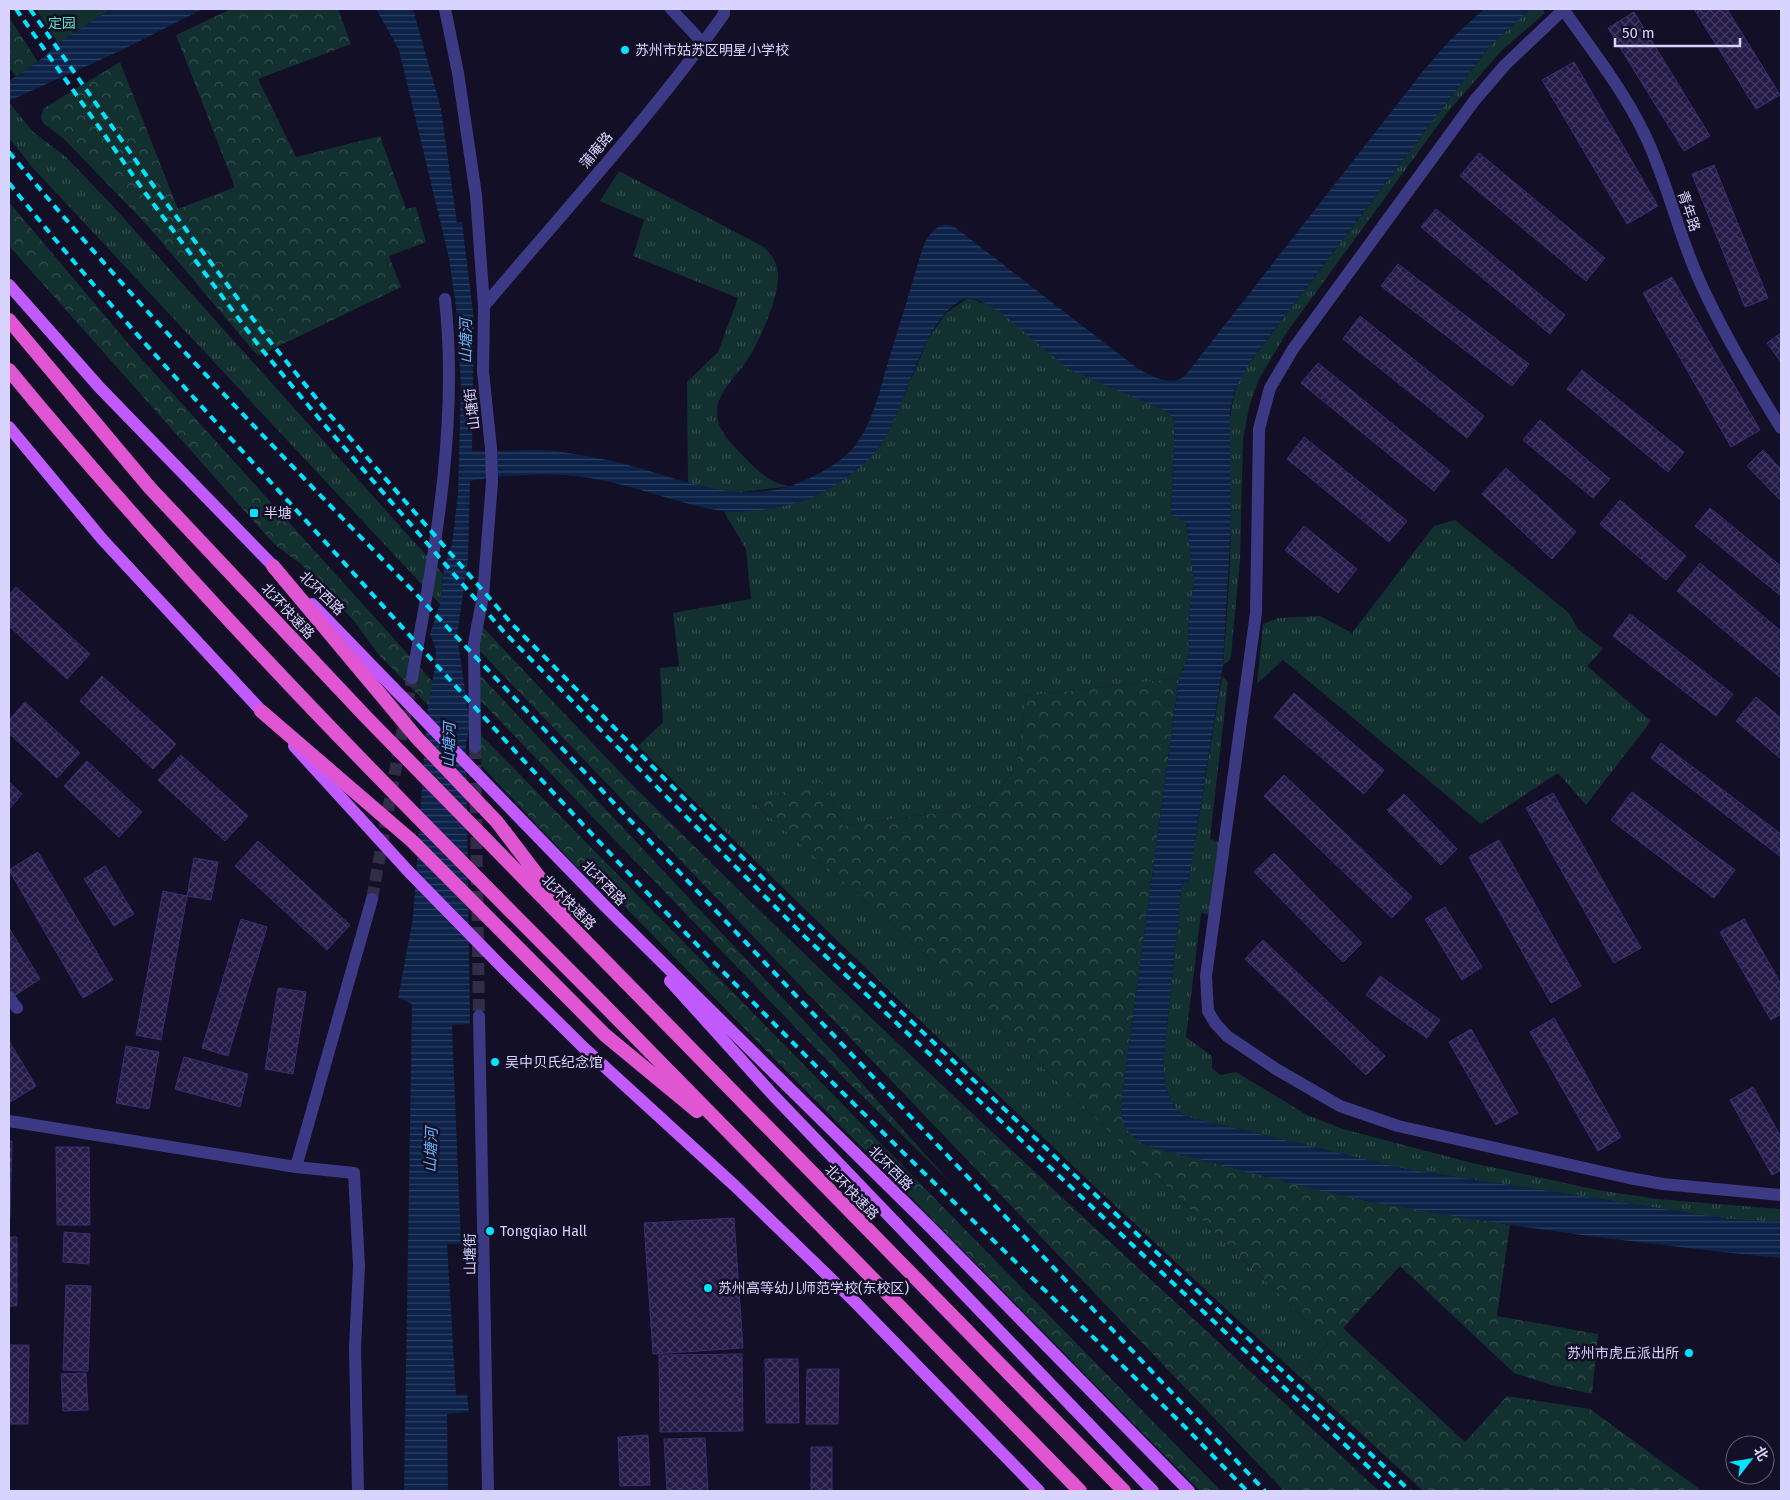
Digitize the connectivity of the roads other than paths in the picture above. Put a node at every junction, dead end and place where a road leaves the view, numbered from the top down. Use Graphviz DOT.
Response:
graph roads {
  1 [pos="445,9"];
  2 [pos="671,9"];
  3 [pos="724,9"];
  4 [pos="1563,9"];
  5 [pos="703,42"];
  6 [pos="9,285"];
  7 [pos="446,299"];
  8 [pos="484,306"];
  9 [pos="9,320"];
  10 [pos="9,370"];
  11 [pos="9,427"];
  12 [pos="1781,428"];
  13 [pos="273,566"];
  14 [pos="412,678"];
  15 [pos="262,710"];
  16 [pos="475,747"];
  17 [pos="372,899"];
  18 [pos="605,906"];
  19 [pos="601,958"];
  20 [pos="9,997"];
  21 [pos="17,1008"];
  22 [pos="479,1016"];
  23 [pos="9,1121"];
  24 [pos="758,1161"];
  25 [pos="296,1167"];
  26 [pos="1781,1195"];
  27 [pos="358,1491"];
  28 [pos="488,1491"];
  29 [pos="1039,1491"];
  30 [pos="1080,1491"];
  31 [pos="1124,1491"];
  32 [pos="1153,1491"];
  33 [pos="1190,1491"];
  1 -- 8 [label="street, 山塘街"];
  2 -- 5 [label="street"];
  3 -- 5 [label="street, 蒲庵路"];
  4 -- 12 [label="street, 青年路"];
  4 -- 26 [label="street"];
  5 -- 8 [label="street, 蒲庵路"];
  6 -- 13 [label="main road, 北环西路"];
  7 -- 14 [label="street"];
  8 -- 16 [label="street, 山塘街"];
  9 -- 19 [label="highway, 北环快速路"];
  10 -- 24 [label="highway"];
  11 -- 15 [label="main road"];
  13 -- 18 [label="main road, 北环西路"];
  13 -- 19 [label="highway"];
  15 -- 24 [label="highway"];
  15 -- 29 [label="main road"];
  17 -- 25 [label="street"];
  18 -- 32 [label="main road"];
  18 -- 33 [label="main road, 北环西路"];
  19 -- 31 [label="highway, 北环快速路"];
  20 -- 21 [label="street"];
  22 -- 28 [label="street, 山塘街"];
  23 -- 25 [label="street"];
  24 -- 30 [label="highway"];
  25 -- 27 [label="street"];
}
